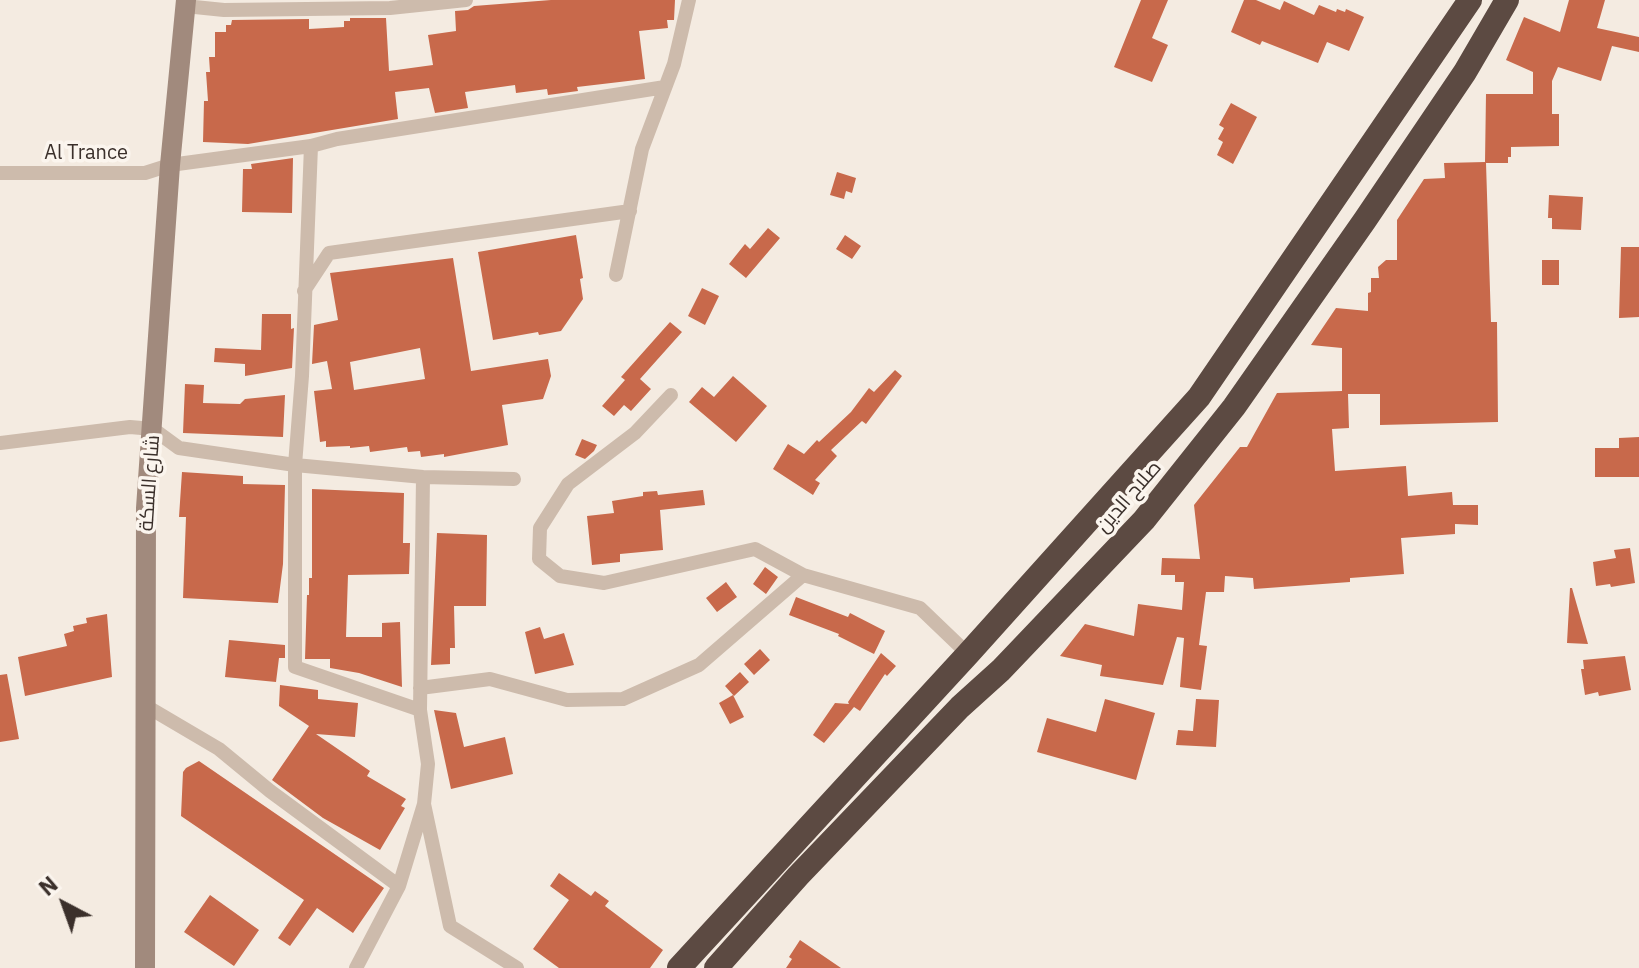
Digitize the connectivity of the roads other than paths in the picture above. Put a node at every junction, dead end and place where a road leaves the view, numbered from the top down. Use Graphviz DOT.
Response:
graph roads {
  1 [pos="466,0"];
  2 [pos="689,0"];
  3 [pos="1470,0"];
  4 [pos="1507,0"];
  5 [pos="186,3"];
  6 [pos="665,87"];
  7 [pos="311,146"];
  8 [pos="170,165"];
  9 [pos="0,173"];
  10 [pos="630,211"];
  11 [pos="616,275"];
  12 [pos="303,291"];
  13 [pos="671,395"];
  14 [pos="153,429"];
  15 [pos="0,443"];
  16 [pos="295,465"];
  17 [pos="423,477"];
  18 [pos="514,479"];
  19 [pos="803,575"];
  20 [pos="968,654"];
  21 [pos="420,688"];
  22 [pos="146,706"];
  23 [pos="420,710"];
  24 [pos="424,804"];
  25 [pos="399,886"];
  26 [pos="145,968"];
  27 [pos="356,968"];
  28 [pos="517,968"];
  29 [pos="679,968"];
  30 [pos="716,968"];
  1 -- 5 [label="street"];
  2 -- 6 [label="street"];
  3 -- 20 [label="highway, صلاح الدين"];
  4 -- 30 [label="highway, صلاح الدين"];
  5 -- 8 [label="street, شارع السكة"];
  6 -- 7 [label="street, Al Trance"];
  6 -- 10 [label="street"];
  7 -- 8 [label="street, Al Trance"];
  7 -- 12 [label="street"];
  8 -- 9 [label="street, Al Trance"];
  8 -- 14 [label="street, شارع السكة"];
  10 -- 11 [label="street"];
  10 -- 12 [label="street"];
  12 -- 16 [label="street"];
  13 -- 19 [label="street"];
  14 -- 15 [label="street"];
  14 -- 16 [label="street"];
  14 -- 22 [label="street, شارع السكة"];
  16 -- 17 [label="street"];
  16 -- 23 [label="street"];
  17 -- 18 [label="street"];
  17 -- 21 [label="street"];
  19 -- 20 [label="street"];
  19 -- 21 [label="street"];
  20 -- 29 [label="highway, صلاح الدين"];
  21 -- 23 [label="street"];
  22 -- 25 [label="street"];
  22 -- 26 [label="street, شارع السكة"];
  23 -- 24 [label="street"];
  24 -- 25 [label="street"];
  24 -- 28 [label="street"];
  25 -- 27 [label="street"];
}
